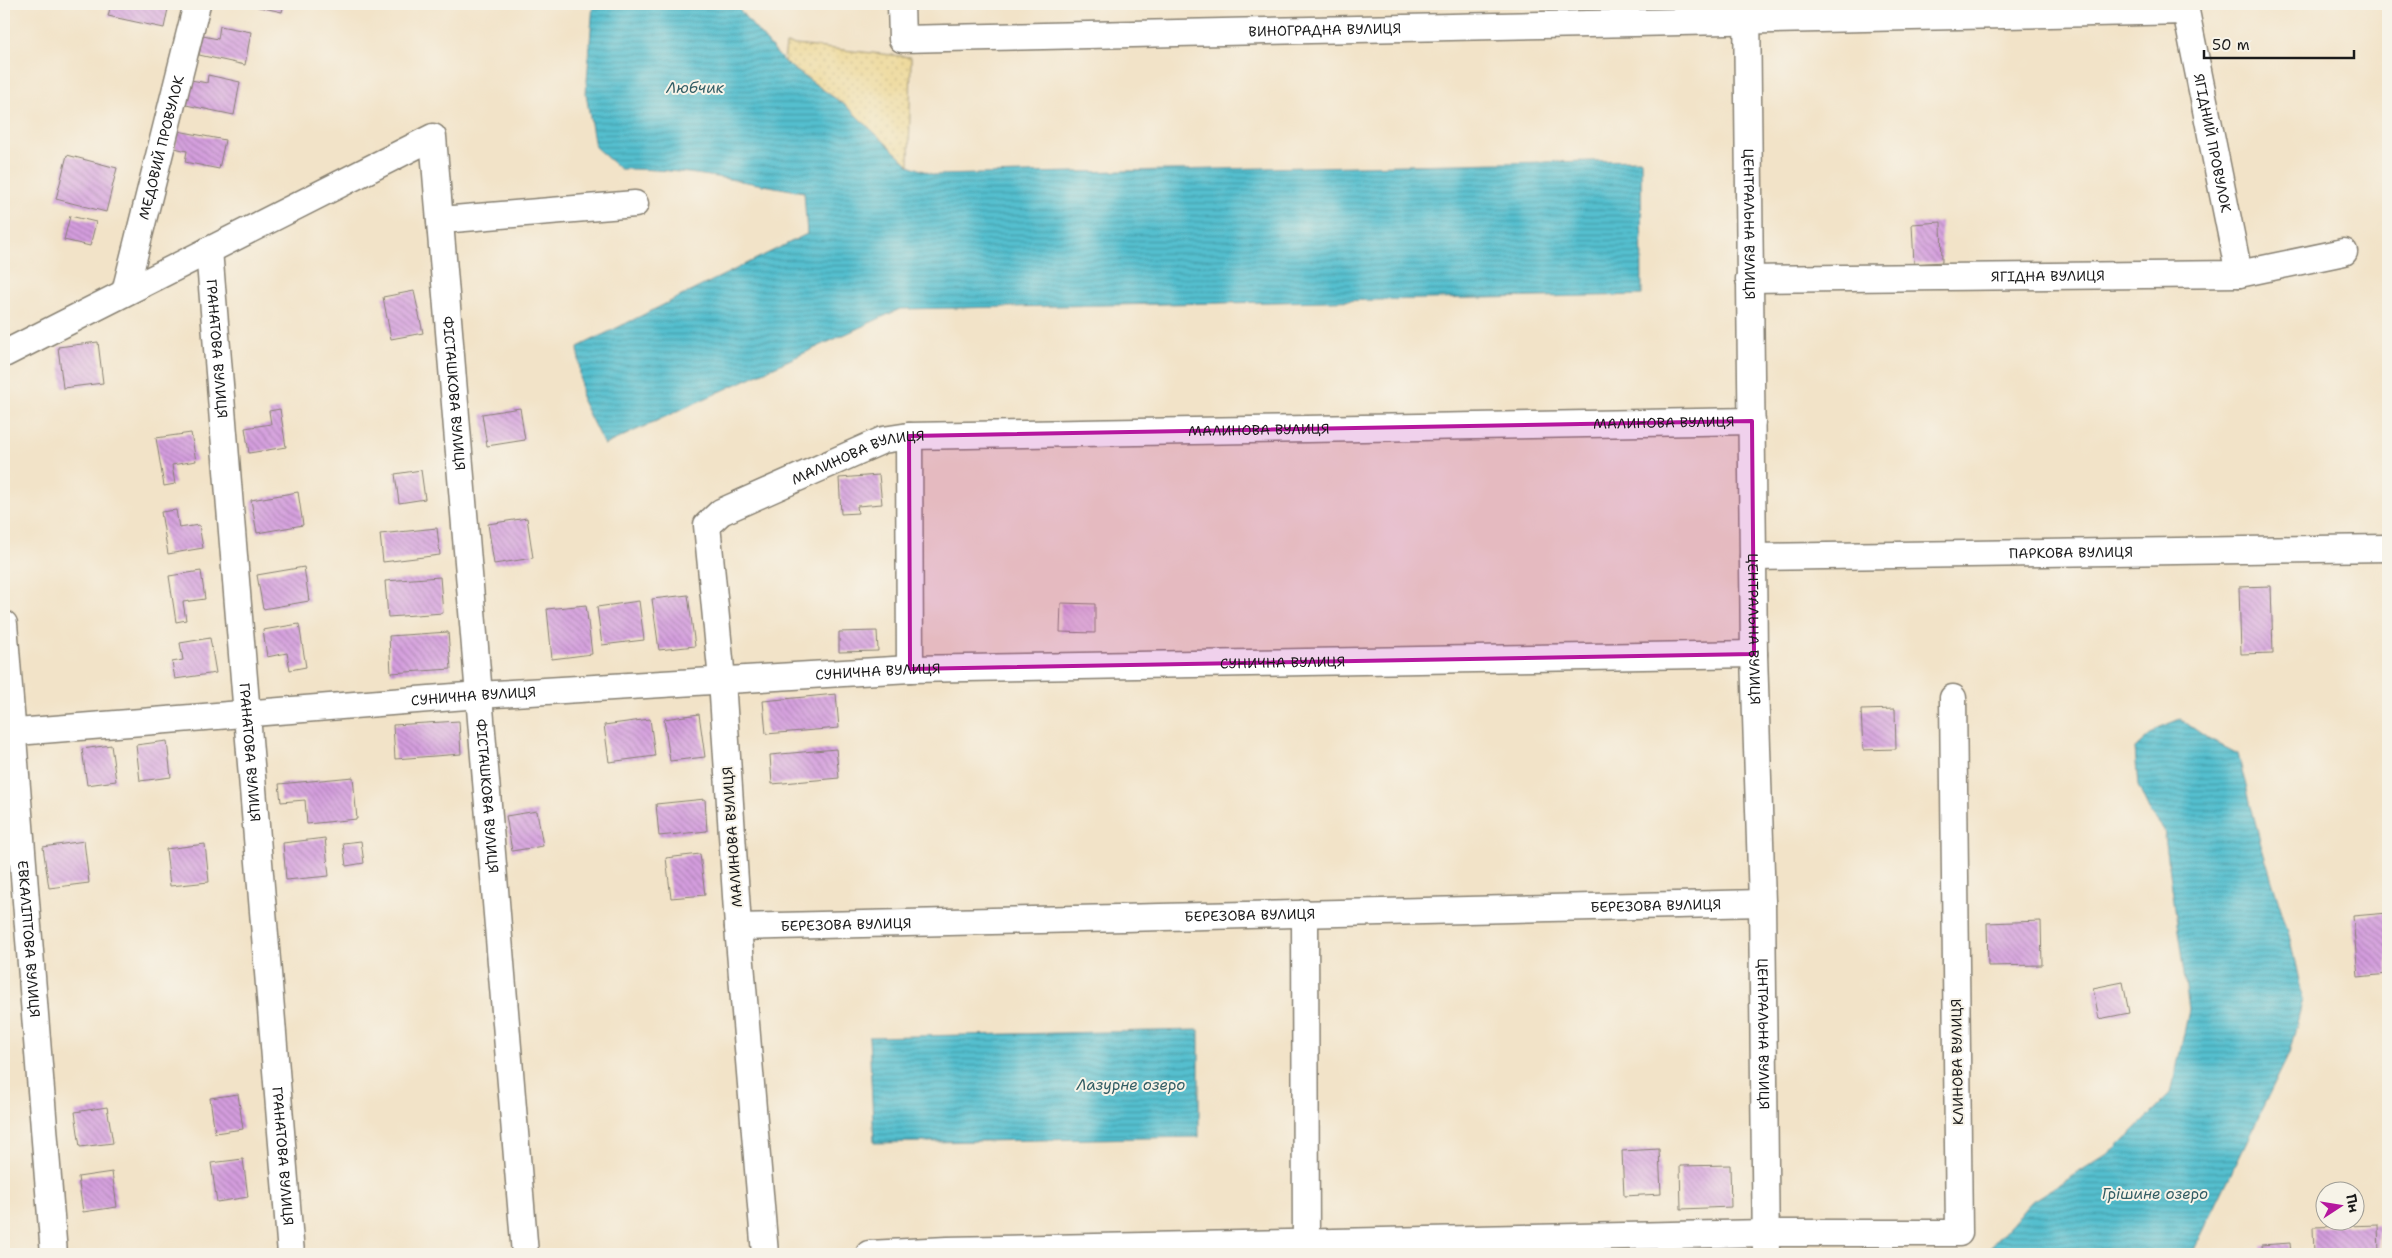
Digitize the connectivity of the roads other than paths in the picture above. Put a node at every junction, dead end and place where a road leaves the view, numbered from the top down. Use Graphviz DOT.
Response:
graph roads {
  1 [pos="197,4"];
  2 [pos="901,4"];
  3 [pos="1747,11"];
  4 [pos="2186,11"];
  5 [pos="635,204"];
  6 [pos="441,220"];
  7 [pos="209,250"];
  8 [pos="2344,252"];
  9 [pos="2239,274"];
  10 [pos="1749,279"];
  11 [pos="125,292"];
  12 [pos="4,354"];
  13 [pos="1752,421"];
  14 [pos="910,436"];
  15 [pos="2388,548"];
  16 [pos="1753,557"];
  17 [pos="4,624"];
  18 [pos="1754,654"];
  19 [pos="910,669"];
  20 [pos="722,680"];
  21 [pos="479,695"];
  22 [pos="1953,698"];
  23 [pos="247,714"];
  24 [pos="9,733"];
  25 [pos="1762,903"];
  26 [pos="1305,913"];
  27 [pos="738,927"];
  28 [pos="1766,1243"];
  29 [pos="1306,1249"];
  30 [pos="54,1254"];
  31 [pos="291,1254"];
  32 [pos="525,1254"];
  33 [pos="765,1254"];
  34 [pos="869,1254"];
  1 -- 11 [label="street, МЕДОВИЙ ПРОВУЛОК"];
  2 -- 3 [label="street, ВИНОГРАДНА ВУЛИЦЯ"];
  3 -- 4 [label="street, ВИНОГРАДНА ВУЛИЦЯ"];
  3 -- 10 [label="street, ЦЕНТРАЛЬНА ВУЛИЦЯ"];
  4 -- 9 [label="street, ЯГІДНИЙ ПРОВУЛОК"];
  5 -- 6 [label="street"];
  6 -- 7 [label="street, ФІСТАШКОВА ВУЛИЦЯ"];
  6 -- 21 [label="street, ФІСТАШКОВА ВУЛИЦЯ"];
  7 -- 11 [label="street"];
  7 -- 23 [label="street, ГРАНАТОВА ВУЛИЦЯ"];
  8 -- 9 [label="street, ЯГІДНА ВУЛИЦЯ"];
  9 -- 10 [label="street, ЯГІДНА ВУЛИЦЯ"];
  10 -- 13 [label="street, ЦЕНТРАЛЬНА ВУЛИЦЯ"];
  11 -- 12 [label="street"];
  13 -- 14 [label="street, МАЛИНОВА ВУЛИЦЯ"];
  13 -- 16 [label="street, ЦЕНТРАЛЬНА ВУЛИЦЯ"];
  14 -- 19 [label="street"];
  14 -- 20 [label="street, МАЛИНОВА ВУЛИЦЯ"];
  15 -- 16 [label="street, ПАРКОВА ВУЛИЦЯ"];
  16 -- 18 [label="street, ЦЕНТРАЛЬНА ВУЛИЦЯ"];
  17 -- 24 [label="street, ЕВКАЛІПТОВА ВУЛИЦЯ"];
  18 -- 19 [label="street, СУНИЧНА ВУЛИЦЯ"];
  18 -- 25 [label="street, ЦЕНТРАЛЬНА ВУЛИЦЯ"];
  19 -- 20 [label="street, СУНИЧНА ВУЛИЦЯ"];
  20 -- 21 [label="street, СУНИЧНА ВУЛИЦЯ"];
  20 -- 27 [label="street, МАЛИНОВА ВУЛИЦЯ"];
  21 -- 23 [label="street, СУНИЧНА ВУЛИЦЯ"];
  21 -- 32 [label="street, ФІСТАШКОВА ВУЛИЦЯ"];
  22 -- 28 [label="street, КЛИНОВА ВУЛИЦЯ"];
  23 -- 24 [label="street, СУНИЧНА ВУЛИЦЯ"];
  23 -- 31 [label="street, ГРАНАТОВА ВУЛИЦЯ"];
  24 -- 30 [label="street, ЕВКАЛІПТОВА ВУЛИЦЯ"];
  25 -- 26 [label="street, БЕРЕЗОВА ВУЛИЦЯ"];
  25 -- 28 [label="street, ЦЕНТРАЛЬНА ВУЛИЦЯ"];
  26 -- 27 [label="street, БЕРЕЗОВА ВУЛИЦЯ"];
  26 -- 29 [label="street"];
  27 -- 33 [label="street, МАЛИНОВА ВУЛИЦЯ"];
  28 -- 29 [label="street"];
  29 -- 34 [label="street"];
}
